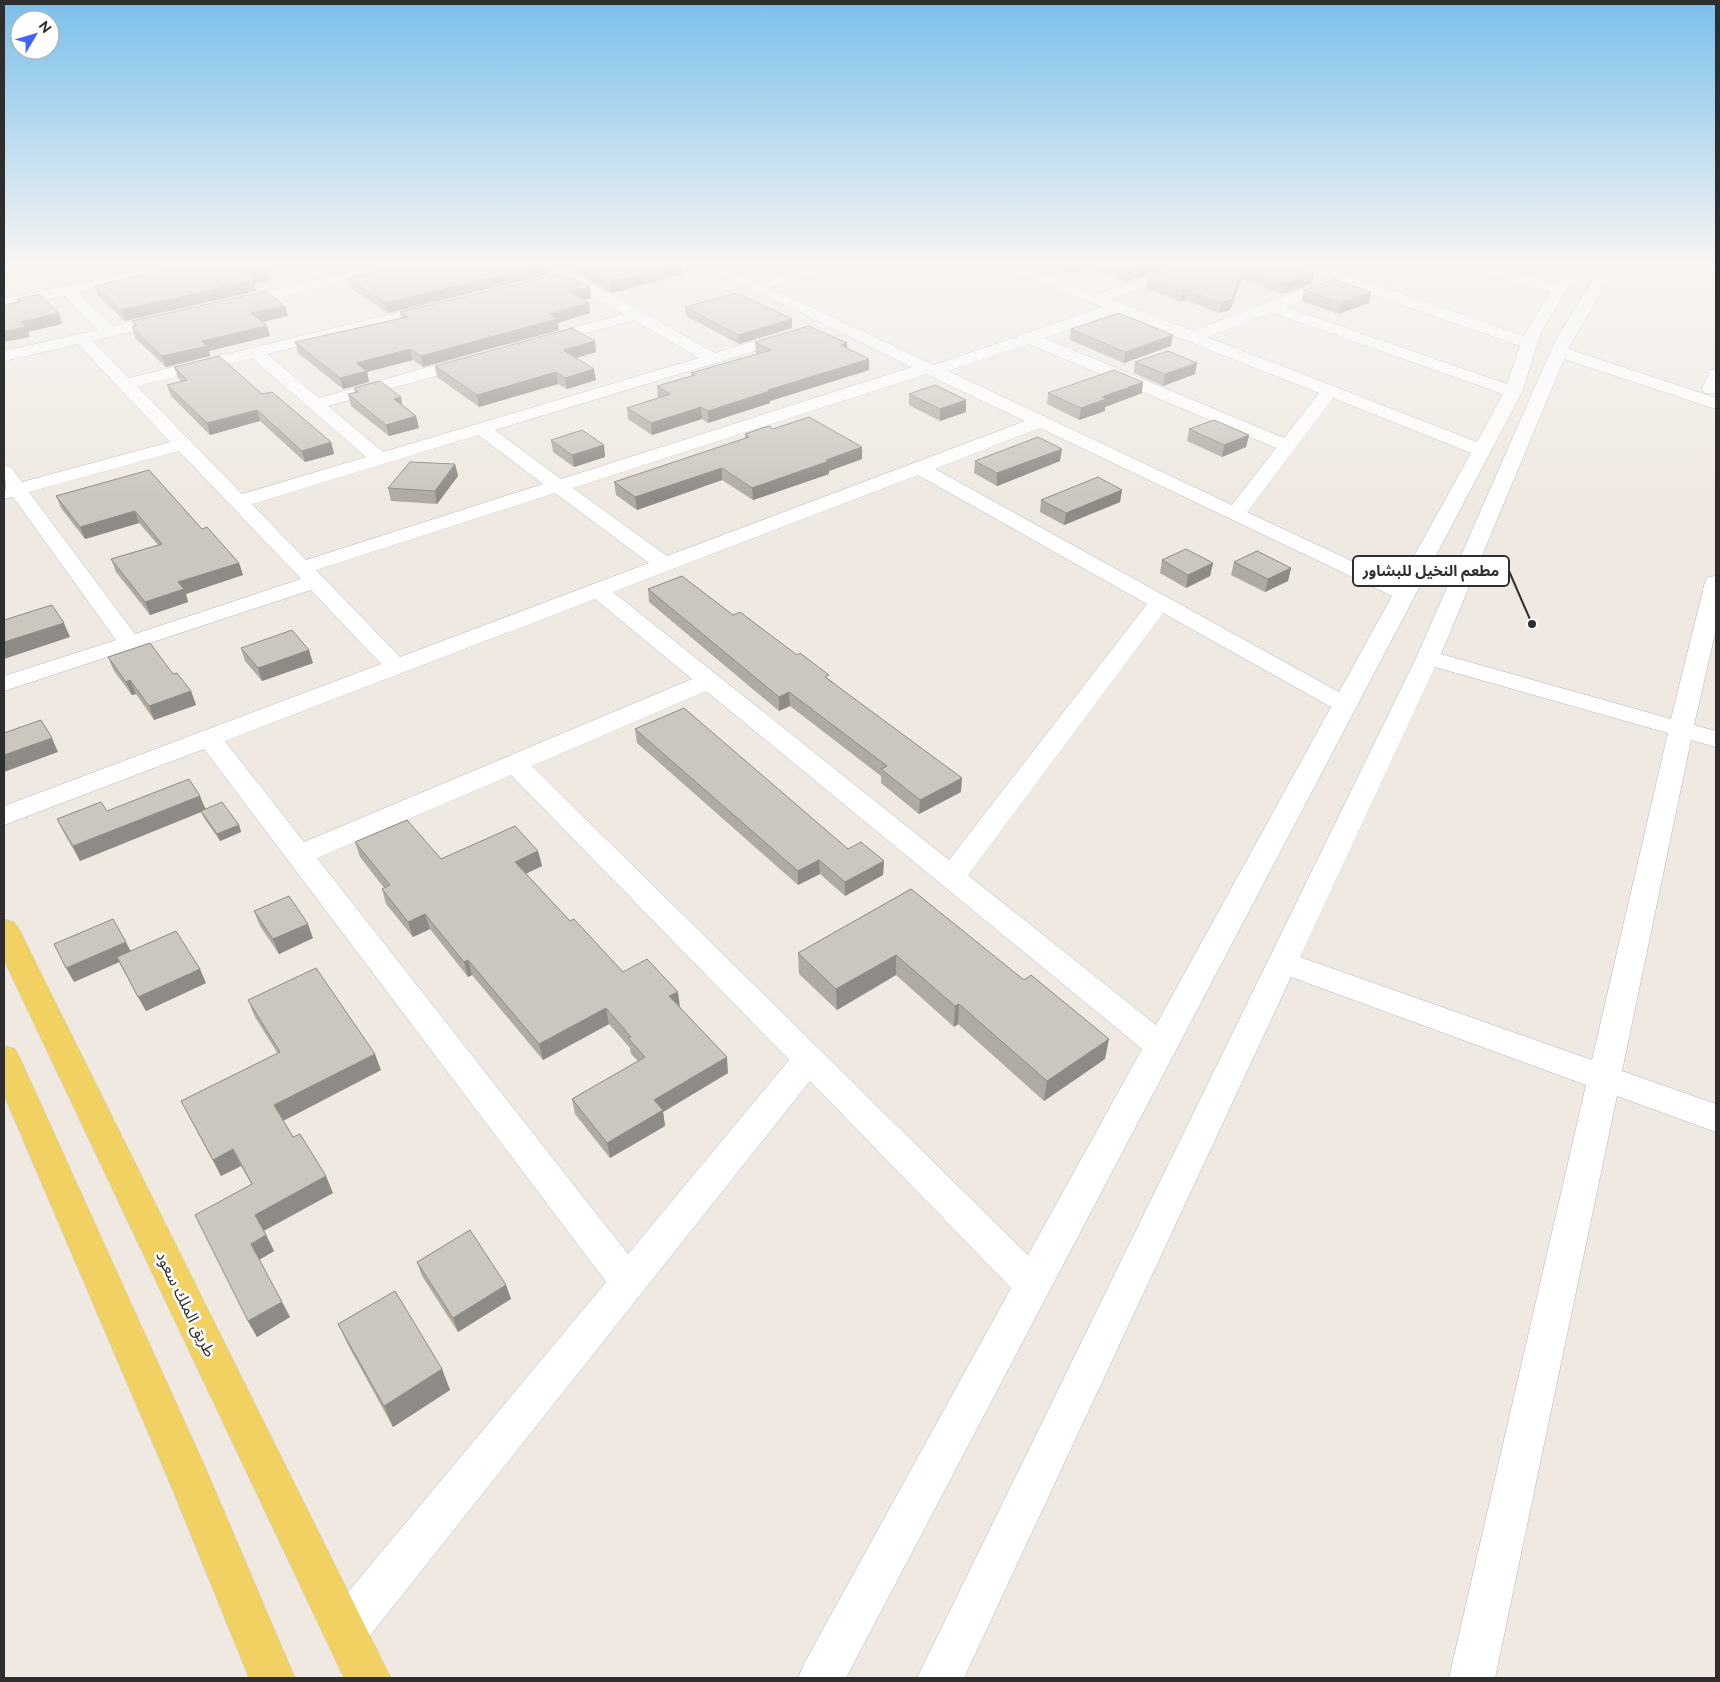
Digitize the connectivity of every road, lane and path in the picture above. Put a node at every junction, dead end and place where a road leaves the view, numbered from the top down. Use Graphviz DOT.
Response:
graph roads {
  1 [pos="70,340"];
  2 [pos="83,340"];
  3 [pos="303,340"];
  4 [pos="543,340"];
  5 [pos="682,340"];
  6 [pos="773,340"];
  7 [pos="868,340"];
  8 [pos="1021,340"];
  9 [pos="1035,340"];
  10 [pos="1202,340"];
  11 [pos="1366,340"];
  12 [pos="1531,340"];
  13 [pos="1565,340"];
  14 [pos="523,346"];
  15 [pos="1561,347"];
  16 [pos="256,352"];
  17 [pos="4,356"];
  18 [pos="485,357"];
  19 [pos="714,358"];
  20 [pos="930,370"];
  21 [pos="125,384"];
  22 [pos="1715,389"];
  23 [pos="1329,391"];
  24 [pos="1513,392"];
  25 [pos="316,404"];
  26 [pos="1040,422"];
  27 [pos="481,428"];
  28 [pos="182,444"];
  29 [pos="1287,446"];
  30 [pos="1481,450"];
  31 [pos="379,459"];
  32 [pos="920,468"];
  33 [pos="4,471"];
  34 [pos="558,486"];
  35 [pos="10,491"];
  36 [pos="238,502"];
  37 [pos="1235,514"];
  38 [pos="665,565"];
  39 [pos="308,575"];
  40 [pos="1716,582"];
  41 [pos="597,590"];
  42 [pos="1404,594"];
  43 [pos="1160,602"];
  44 [pos="130,643"];
  45 [pos="1428,658"];
  46 [pos="396,667"];
  47 [pos="709,681"];
  48 [pos="4,684"];
  49 [pos="1345,705"];
  50 [pos="1681,729"];
  51 [pos="209,738"];
  52 [pos="1716,739"];
  53 [pos="514,764"];
  54 [pos="4,816"];
  55 [pos="299,854"];
  56 [pos="951,877"];
  57 [pos="4,929"];
  58 [pos="1282,962"];
  59 [pos="1161,1047"];
  60 [pos="4,1058"];
  61 [pos="809,1059"];
  62 [pos="1604,1079"];
  63 [pos="1716,1118"];
  64 [pos="628,1282"];
  65 [pos="1033,1285"];
  66 [pos="345,1631"];
  67 [pos="272,1678"];
  68 [pos="368,1678"];
  69 [pos="821,1678"];
  70 [pos="940,1678"];
  71 [pos="1472,1678"];
  1 -- 17 [label="street"];
  2 -- 21 [label="street"];
  3 -- 16 [label="street"];
  4 -- 14 [label="street"];
  5 -- 19 [label="street"];
  6 -- 19 [label="street"];
  7 -- 20 [label="street"];
  8 -- 20 [label="street"];
  9 -- 29 [label="street"];
  10 -- 23 [label="street"];
  11 -- 24 [label="street"];
  12 -- 24 [label="street"];
  13 -- 15 [label="street"];
  15 -- 22 [label="street"];
  15 -- 45 [label="street"];
  16 -- 21 [label="street"];
  16 -- 25 [label="street"];
  18 -- 25 [label="street"];
  19 -- 27 [label="street"];
  20 -- 26 [label="street"];
  20 -- 34 [label="street"];
  21 -- 28 [label="street"];
  23 -- 29 [label="street"];
  23 -- 30 [label="street"];
  24 -- 30 [label="street"];
  25 -- 31 [label="street"];
  26 -- 32 [label="street"];
  26 -- 37 [label="street"];
  27 -- 31 [label="street"];
  27 -- 34 [label="street"];
  28 -- 35 [label="street"];
  28 -- 36 [label="street"];
  29 -- 37 [label="street"];
  30 -- 42 [label="street"];
  31 -- 36 [label="street"];
  32 -- 38 [label="street"];
  32 -- 43 [label="street"];
  33 -- 35 [label="street"];
  34 -- 38 [label="street"];
  34 -- 39 [label="street"];
  35 -- 44 [label="street"];
  36 -- 39 [label="street"];
  37 -- 42 [label="street"];
  38 -- 41 [label="street"];
  39 -- 44 [label="street"];
  39 -- 46 [label="street"];
  40 -- 50 [label="street"];
  41 -- 46 [label="street"];
  41 -- 47 [label="street"];
  42 -- 49 [label="street"];
  43 -- 49 [label="street"];
  43 -- 56 [label="street"];
  44 -- 48 [label="street"];
  45 -- 50 [label="street"];
  45 -- 58 [label="street"];
  46 -- 51 [label="street"];
  47 -- 53 [label="street"];
  47 -- 56 [label="street"];
  49 -- 59 [label="street"];
  50 -- 52 [label="street"];
  50 -- 62 [label="street"];
  51 -- 54 [label="street"];
  51 -- 55 [label="street"];
  53 -- 55 [label="street"];
  53 -- 61 [label="street"];
  55 -- 64 [label="street"];
  56 -- 59 [label="street"];
  57 -- 66 [label="main road, طريق الملك سعود"];
  58 -- 62 [label="street"];
  58 -- 70 [label="street"];
  59 -- 65 [label="street"];
  60 -- 67 [label="main road"];
  61 -- 64 [label="street"];
  61 -- 65 [label="street"];
  62 -- 63 [label="street"];
  62 -- 71 [label="street"];
  64 -- 66 [label="street"];
  65 -- 69 [label="street"];
  66 -- 68 [label="main road, طريق الملك سعود"];
}
